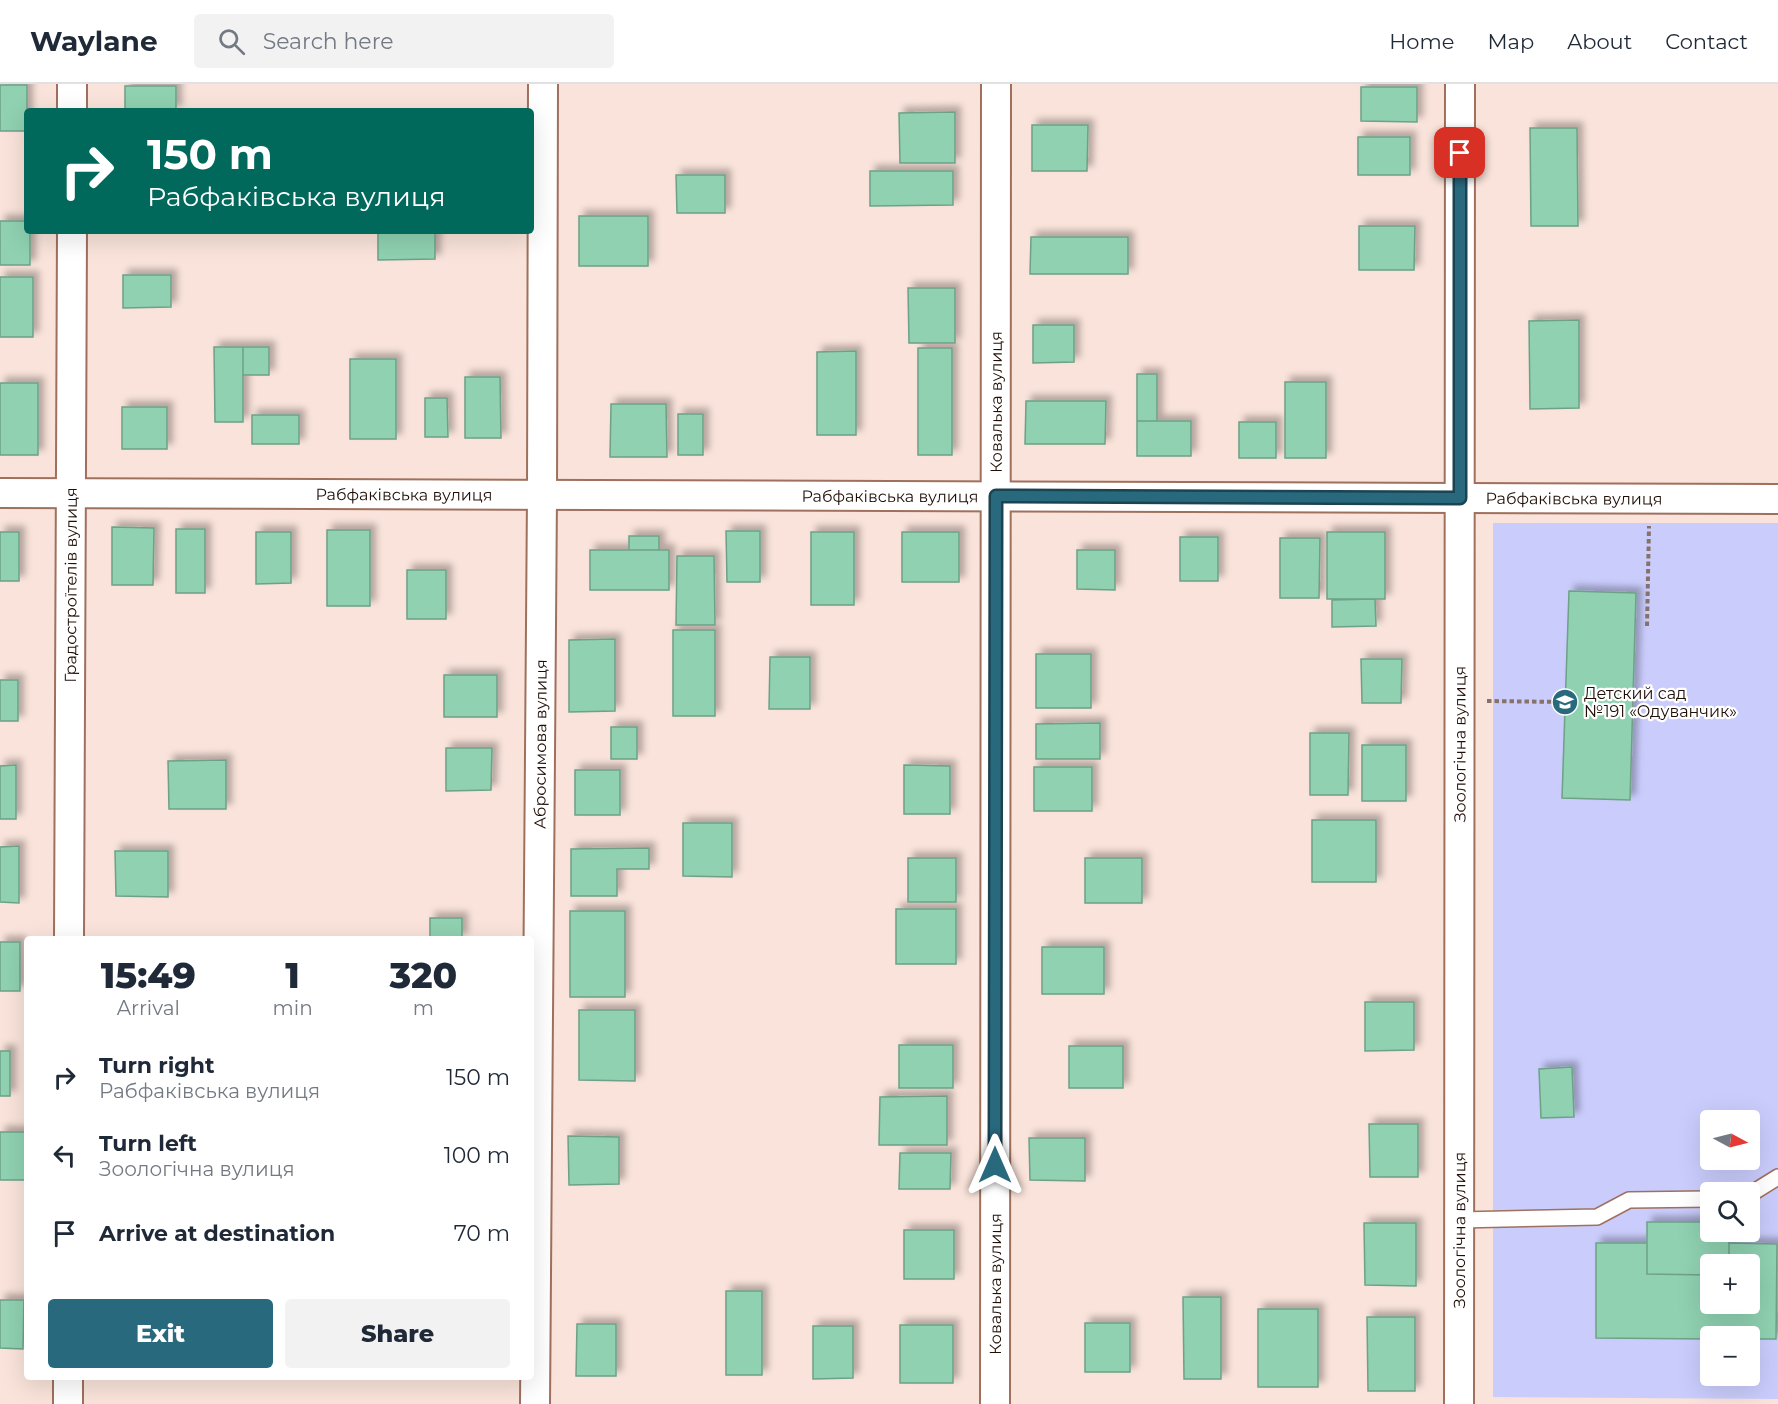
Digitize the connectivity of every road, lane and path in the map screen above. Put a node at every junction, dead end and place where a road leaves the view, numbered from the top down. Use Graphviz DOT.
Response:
graph roads {
  1 [pos="72,84"];
  2 [pos="543,84"];
  3 [pos="996,84"];
  4 [pos="1460,84"];
  5 [pos="72,108"];
  6 [pos="72,234"];
  7 [pos="0,493"];
  8 [pos="71,494"];
  9 [pos="542,495"];
  10 [pos="996,496"];
  11 [pos="1460,498"];
  12 [pos="1650,499"];
  13 [pos="1778,499"];
  14 [pos="1647,626"];
  15 [pos="1483,701"];
  16 [pos="1565,702"];
  17 [pos="69,936"];
  18 [pos="1778,1177"];
  19 [pos="1760,1189"];
  20 [pos="1700,1199"];
  21 [pos="1460,1220"];
  22 [pos="68,1380"];
  23 [pos="68,1404"];
  24 [pos="535,1404"];
  25 [pos="995,1404"];
  26 [pos="1460,1404"];
  1 -- 5 [label="street"];
  2 -- 9 [label="street, Абросимова вулиця"];
  3 -- 10 [label="street, Ковалька вулиця"];
  4 -- 11 [label="street, Зоологічна вулиця"];
  6 -- 8 [label="street, Градостроїтелiв вулиця"];
  7 -- 8 [label="street, Рабфаківська вулиця"];
  8 -- 9 [label="street, Рабфаківська вулиця"];
  8 -- 17 [label="street, Градостроїтелiв вулиця"];
  9 -- 10 [label="street, Рабфаківська вулиця"];
  9 -- 24 [label="street, Абросимова вулиця"];
  10 -- 11 [label="street, Рабфаківська вулиця"];
  10 -- 25 [label="street, Ковалька вулиця"];
  11 -- 12 [label="street, Рабфаківська вулиця"];
  11 -- 21 [label="street, Зоологічна вулиця"];
  12 -- 13 [label="street, Рабфаківська вулиця"];
  12 -- 14 [label="path"];
  15 -- 16 [label="path"];
  18 -- 19 [label="lane"];
  20 -- 21 [label="lane"];
  21 -- 26 [label="street, Зоологічна вулиця"];
  22 -- 23 [label="street"];
}
